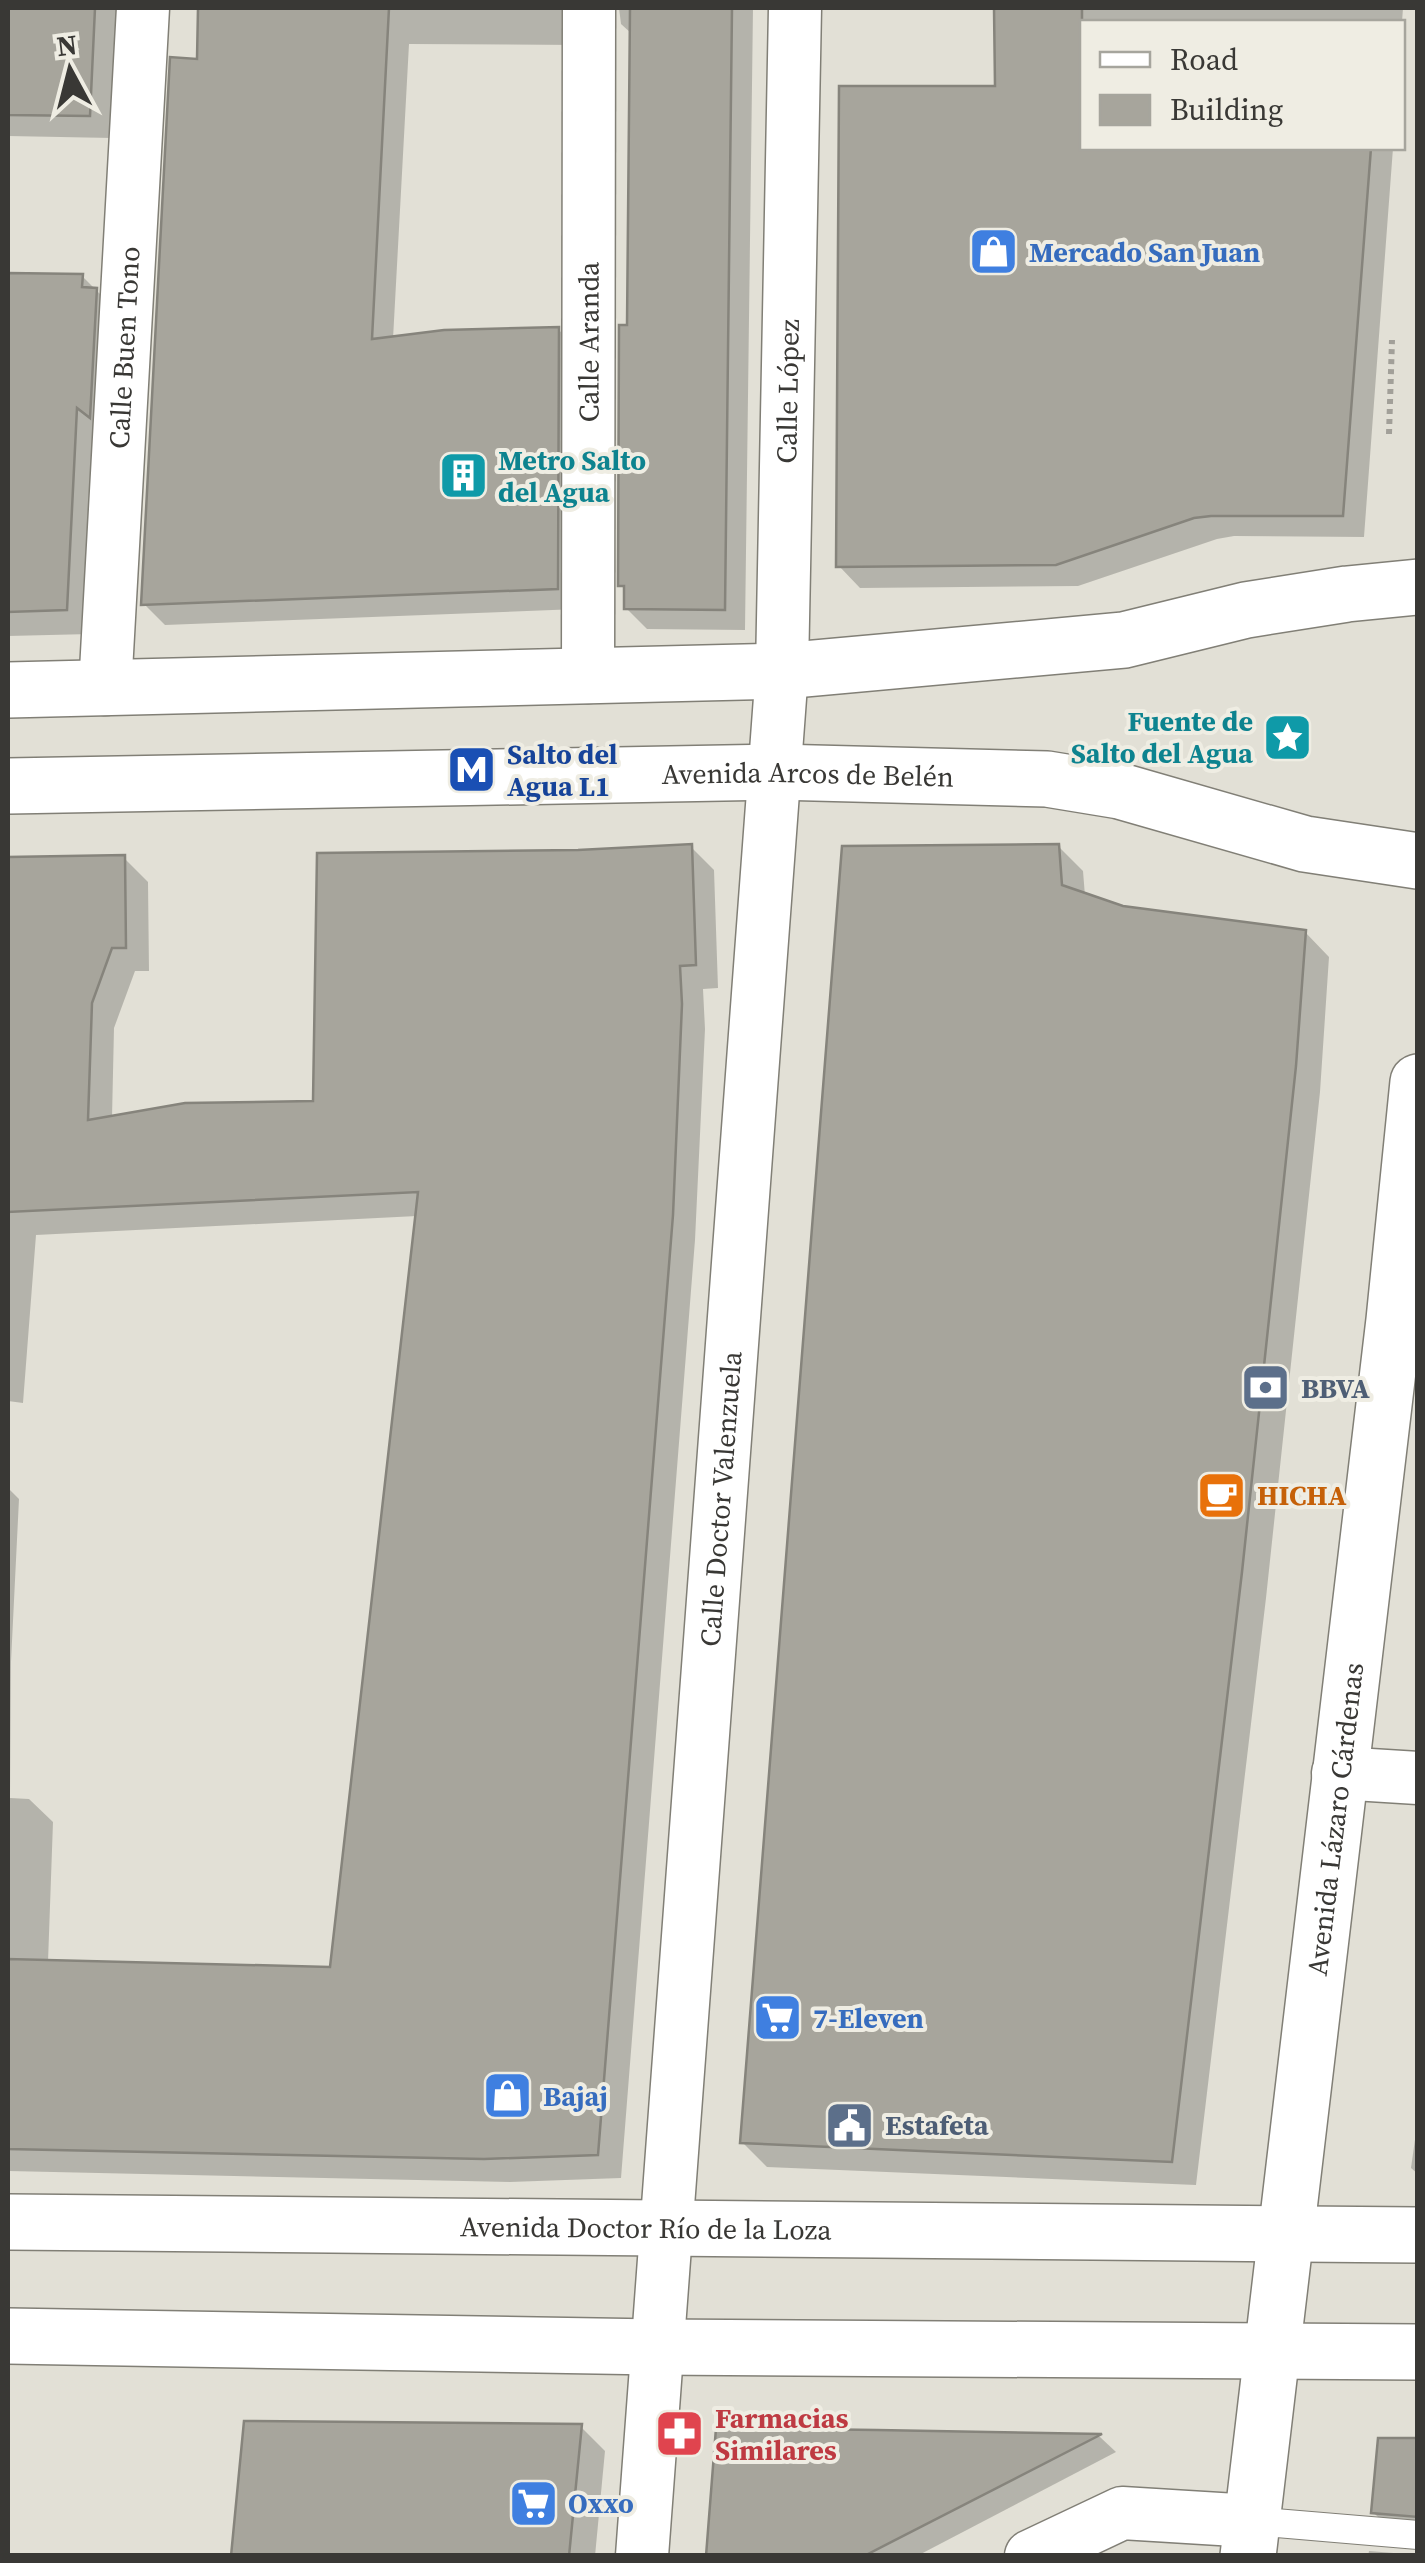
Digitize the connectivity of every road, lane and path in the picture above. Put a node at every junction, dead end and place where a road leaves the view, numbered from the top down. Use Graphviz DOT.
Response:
graph roads {
  1 [pos="143,8"];
  2 [pos="589,8"];
  3 [pos="794,8"];
  4 [pos="1392,340"];
  5 [pos="1389,434"];
  6 [pos="1418,587"];
  7 [pos="782,672"];
  8 [pos="588,677"];
  9 [pos="105,689"];
  10 [pos="8,690"];
  11 [pos="776,772"];
  12 [pos="8,786"];
  13 [pos="1418,861"];
  14 [pos="1418,1082"];
  15 [pos="1406,1321"];
  16 [pos="1338,1774"];
  17 [pos="1418,1778"];
  18 [pos="8,2222"];
  19 [pos="667,2228"];
  20 [pos="1284,2234"];
  21 [pos="1418,2235"];
  22 [pos="8,2336"];
  23 [pos="656,2347"];
  24 [pos="1271,2351"];
  25 [pos="1418,2352"];
  26 [pos="1418,2536"];
  27 [pos="1250,2538"];
  28 [pos="642,2556"];
  29 [pos="1031,2556"];
  1 -- 9 [label="street, Calle Buen Tono"];
  2 -- 8 [label="street, Calle Aranda"];
  3 -- 7 [label="street, Calle López"];
  4 -- 5 [label="path"];
  6 -- 7 [label="main road"];
  7 -- 8 [label="main road"];
  7 -- 11 [label="street, Calle López"];
  8 -- 9 [label="main road"];
  9 -- 10 [label="main road"];
  11 -- 12 [label="main road, Avenida Arcos de Belén"];
  11 -- 13 [label="main road, Avenida Arcos de Belén"];
  11 -- 19 [label="street, Calle Doctor Valenzuela"];
  14 -- 15 [label="main road, Avenida Lázaro Cárdenas"];
  15 -- 16 [label="main road, Avenida Lázaro Cárdenas"];
  16 -- 17 [label="street"];
  16 -- 20 [label="main road, Avenida Lázaro Cárdenas"];
  18 -- 19 [label="main road, Avenida Doctor Río de la Loza"];
  19 -- 20 [label="main road, Avenida Doctor Río de la Loza"];
  19 -- 23 [label="street, Calle Doctor Valenzuela"];
  20 -- 21 [label="main road, Avenida Doctor Río de la Loza"];
  20 -- 24 [label="main road, Avenida Lázaro Cárdenas"];
  22 -- 23 [label="main road"];
  23 -- 24 [label="main road"];
  23 -- 28 [label="street, Calle Doctor Valenzuela"];
  24 -- 25 [label="main road"];
  24 -- 27 [label="main road, Avenida Lázaro Cárdenas"];
  26 -- 27 [label="lane"];
  27 -- 29 [label="street"];
}
